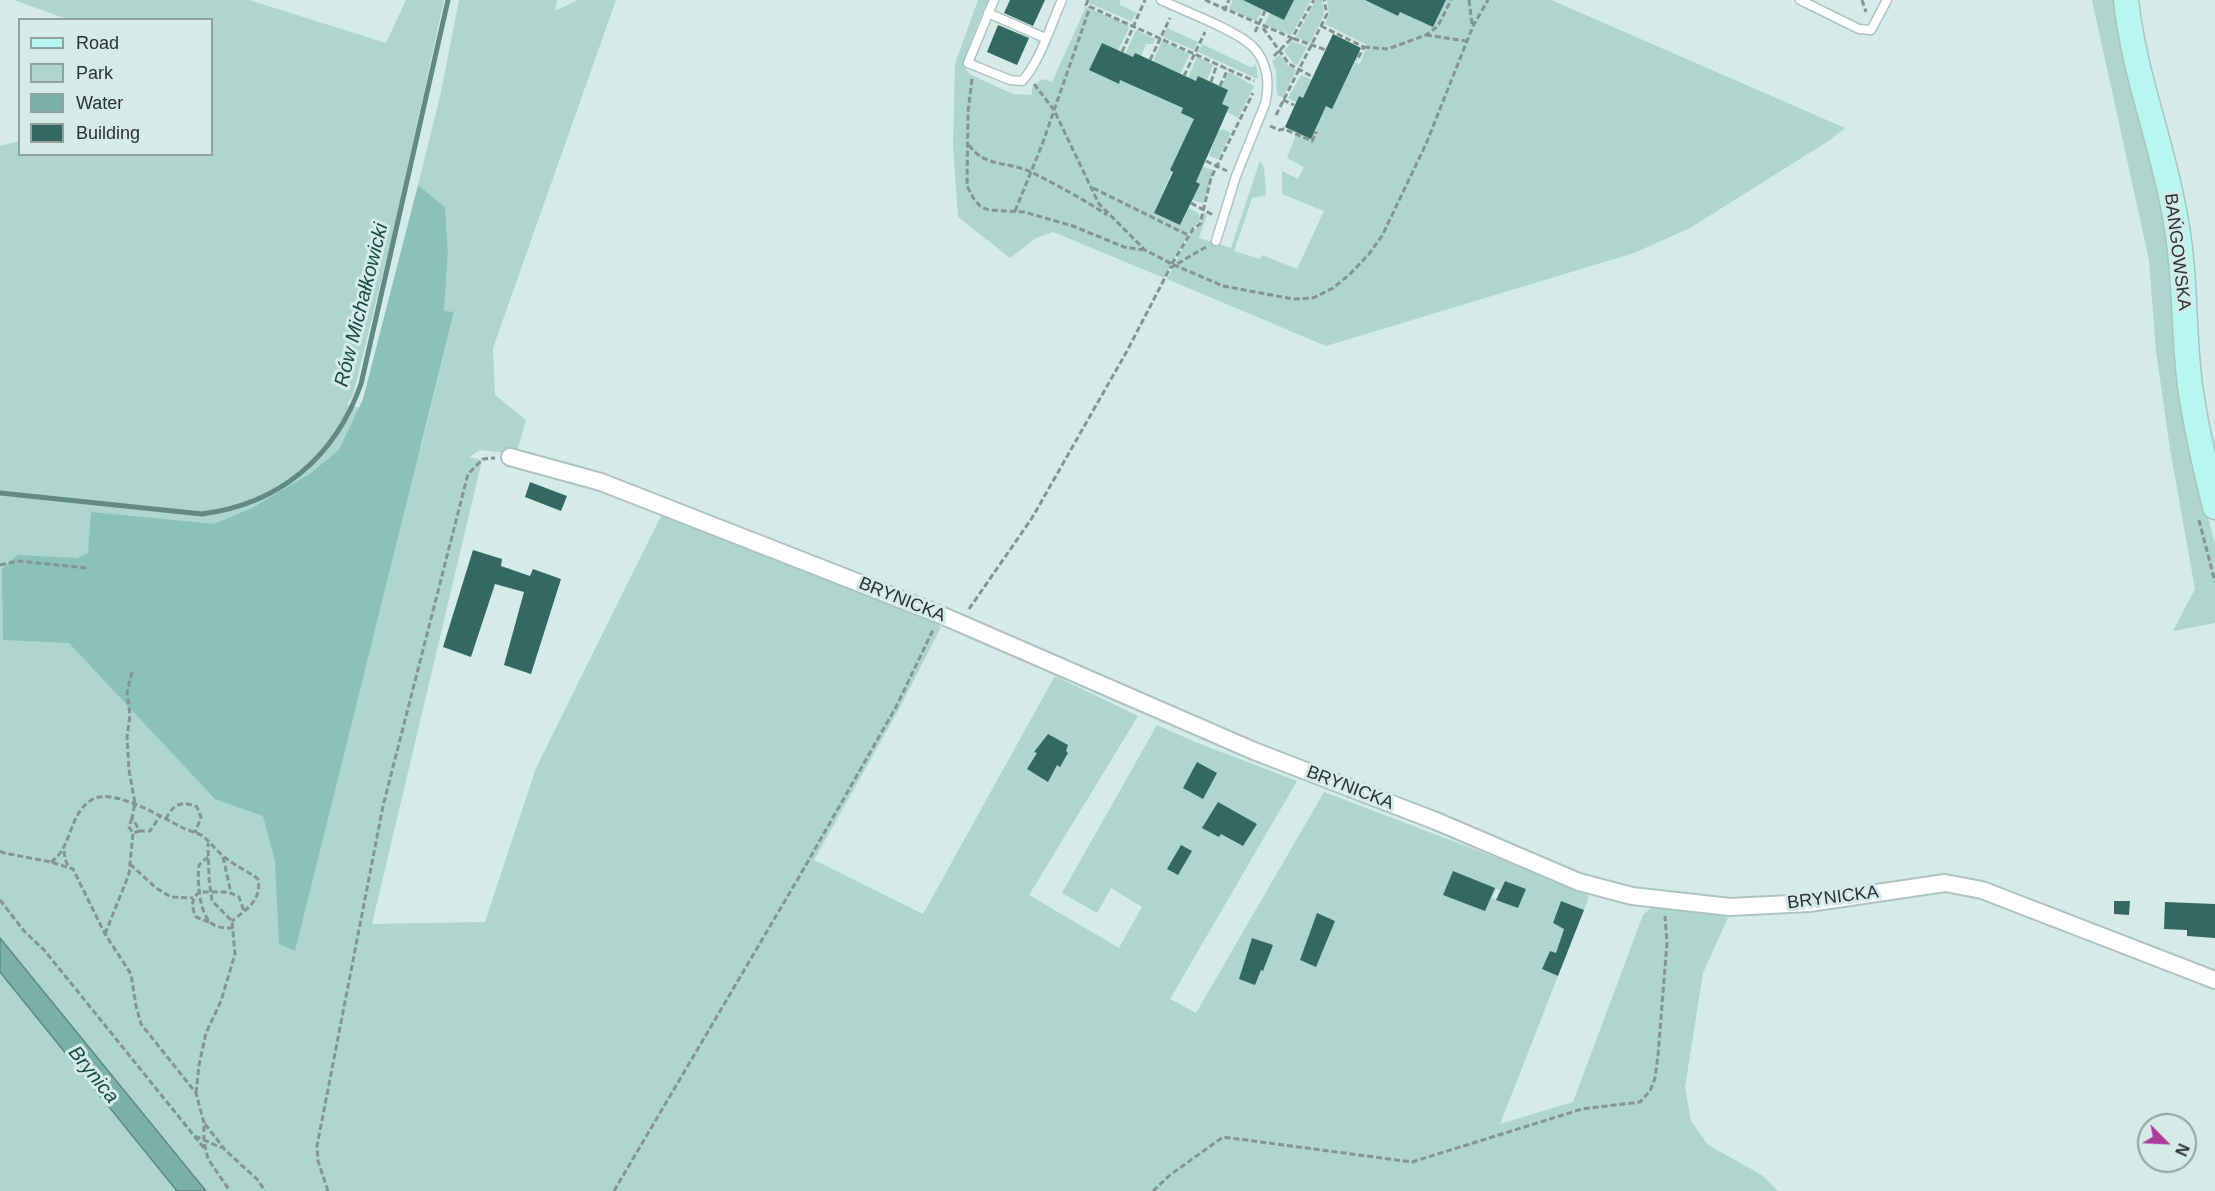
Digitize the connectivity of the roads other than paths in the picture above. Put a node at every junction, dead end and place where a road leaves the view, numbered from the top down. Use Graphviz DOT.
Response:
graph roads {
  1 [pos="994,0"];
  2 [pos="1062,0"];
  3 [pos="1161,0"];
  4 [pos="1800,0"];
  5 [pos="1887,0"];
  6 [pos="2126,0"];
  7 [pos="988,13"];
  8 [pos="1045,38"];
  9 [pos="1216,242"];
  10 [pos="510,457"];
  11 [pos="2215,507"];
  12 [pos="2215,980"];
  1 -- 7 [label="lane"];
  2 -- 8 [label="lane"];
  3 -- 9 [label="lane"];
  4 -- 5 [label="lane"];
  6 -- 11 [label="street, BAŃGOWSKA"];
  7 -- 8 [label="lane"];
  7 -- 8 [label="lane"];
  10 -- 12 [label="street, BRYNICKA"];
}
